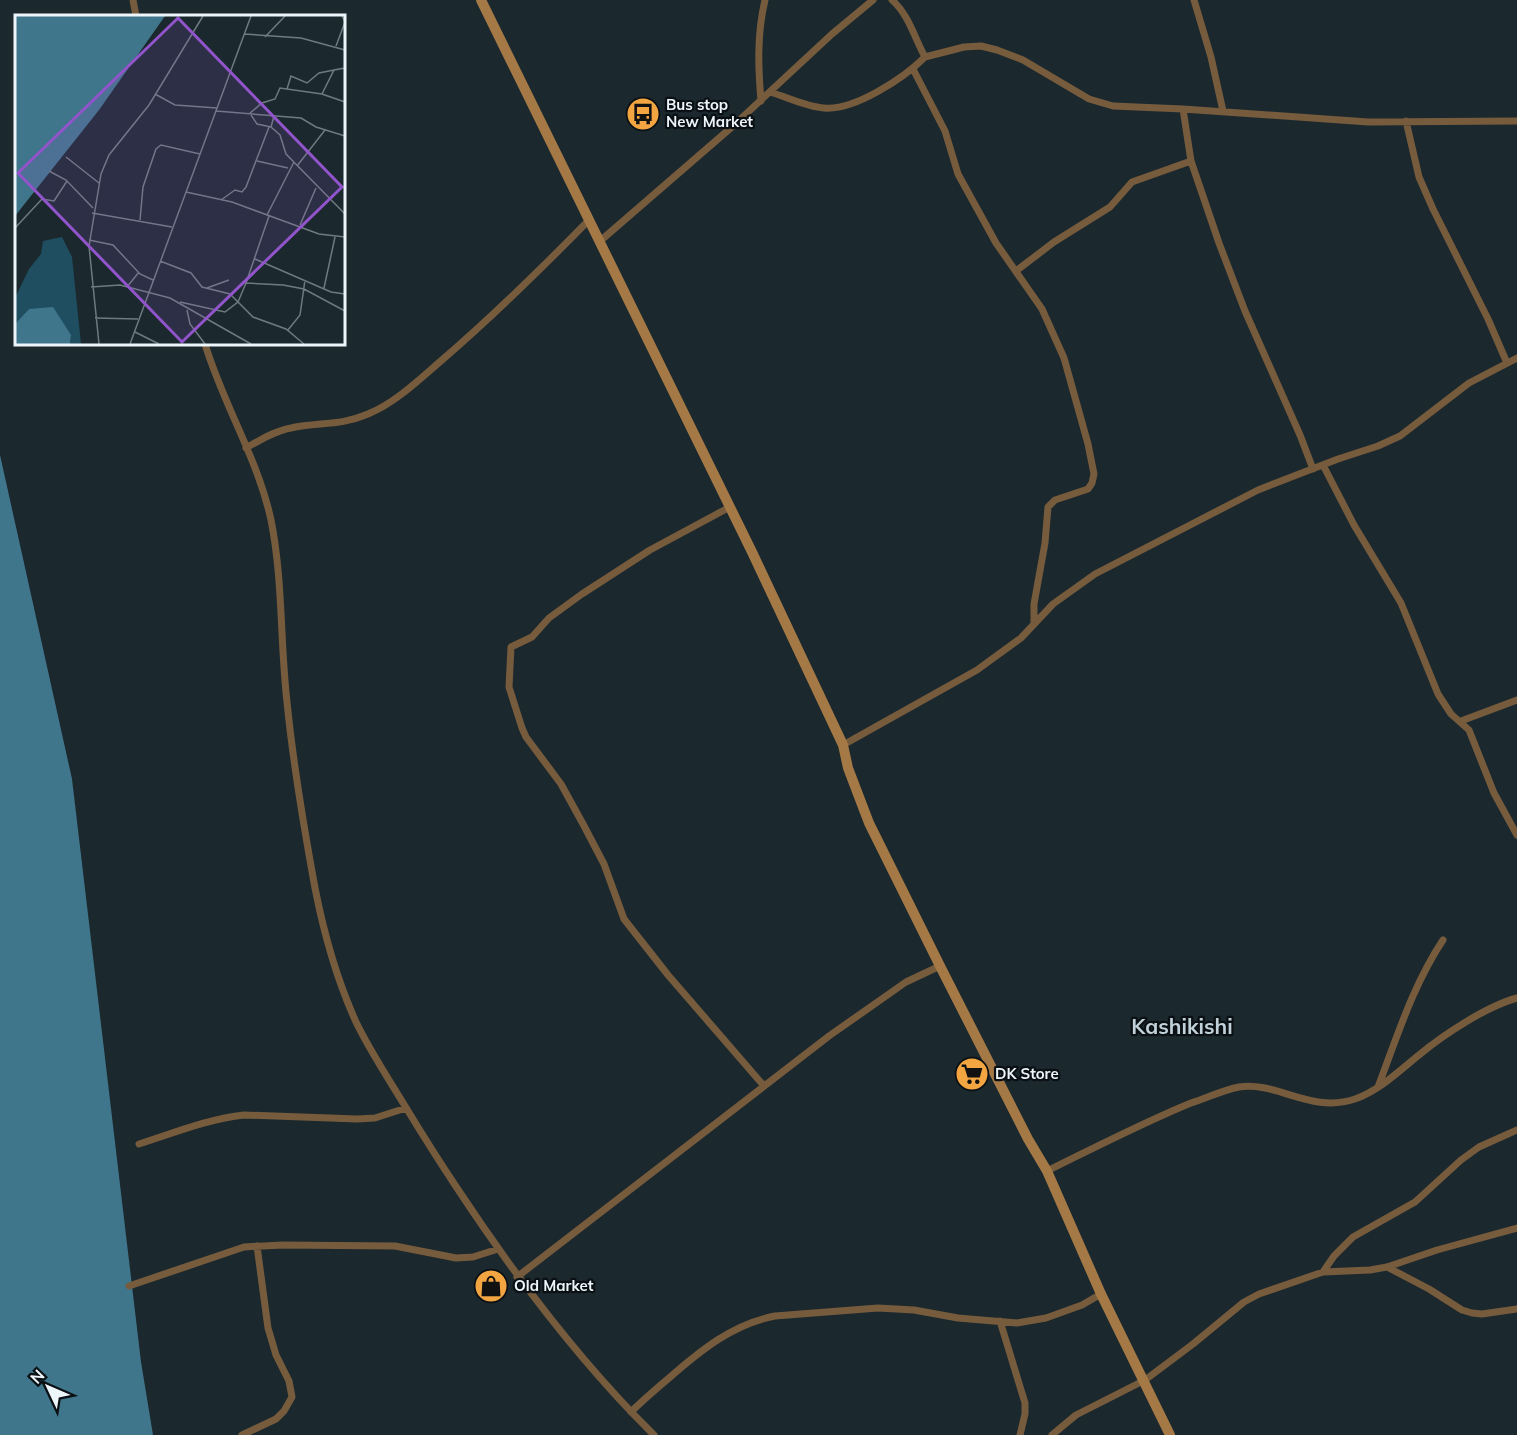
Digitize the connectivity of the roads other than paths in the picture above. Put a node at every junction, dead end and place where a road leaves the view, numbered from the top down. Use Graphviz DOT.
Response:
graph roads {
  1 [pos="134,0"];
  2 [pos="481,0"];
  3 [pos="765,0"];
  4 [pos="873,0"];
  5 [pos="892,0"];
  6 [pos="1194,0"];
  7 [pos="136,15"];
  8 [pos="924,57"];
  9 [pos="913,69"];
  10 [pos="770,92"];
  11 [pos="761,100"];
  12 [pos="1183,109"];
  13 [pos="1223,111"];
  14 [pos="1517,121"];
  15 [pos="1406,122"];
  16 [pos="1191,161"];
  17 [pos="588,221"];
  18 [pos="599,242"];
  19 [pos="1016,271"];
  20 [pos="205,345"];
  21 [pos="1517,358"];
  22 [pos="1507,363"];
  23 [pos="246,448"];
  24 [pos="1323,465"];
  25 [pos="1313,469"];
  26 [pos="730,507"];
  27 [pos="1034,624"];
  28 [pos="1517,700"];
  29 [pos="1461,721"];
  30 [pos="843,745"];
  31 [pos="1517,835"];
  32 [pos="1443,940"];
  33 [pos="940,966"];
  34 [pos="1517,998"];
  35 [pos="764,1086"];
  36 [pos="1378,1087"];
  37 [pos="406,1108"];
  38 [pos="1517,1130"];
  39 [pos="139,1144"];
  40 [pos="1047,1171"];
  41 [pos="1517,1228"];
  42 [pos="257,1246"];
  43 [pos="498,1249"];
  44 [pos="1387,1267"];
  45 [pos="1323,1272"];
  46 [pos="518,1277"];
  47 [pos="129,1286"];
  48 [pos="1101,1294"];
  49 [pos="1517,1309"];
  50 [pos="1000,1321"];
  51 [pos="1145,1380"];
  52 [pos="631,1412"];
  53 [pos="242,1435"];
  54 [pos="654,1435"];
  55 [pos="1020,1435"];
  56 [pos="1052,1435"];
  57 [pos="1170,1435"];
  1 -- 7 [label="street"];
  2 -- 17 [label="main road"];
  3 -- 11 [label="street"];
  4 -- 10 [label="street"];
  5 -- 8 [label="street"];
  6 -- 13 [label="street"];
  8 -- 9 [label="street"];
  8 -- 12 [label="street"];
  9 -- 10 [label="street"];
  9 -- 19 [label="street"];
  10 -- 11 [label="street"];
  11 -- 18 [label="street"];
  12 -- 13 [label="street"];
  12 -- 16 [label="street"];
  13 -- 15 [label="street"];
  14 -- 15 [label="street"];
  15 -- 22 [label="street"];
  16 -- 19 [label="street"];
  16 -- 25 [label="street"];
  17 -- 18 [label="main road"];
  17 -- 23 [label="street"];
  18 -- 26 [label="main road"];
  19 -- 27 [label="street"];
  20 -- 23 [label="street"];
  21 -- 22 [label="street"];
  22 -- 24 [label="street"];
  23 -- 37 [label="street"];
  24 -- 25 [label="street"];
  24 -- 29 [label="street"];
  25 -- 27 [label="street"];
  26 -- 30 [label="main road"];
  26 -- 35 [label="street"];
  27 -- 30 [label="street"];
  28 -- 29 [label="street"];
  29 -- 31 [label="street"];
  30 -- 33 [label="main road"];
  32 -- 36 [label="street"];
  33 -- 35 [label="street"];
  33 -- 40 [label="main road"];
  34 -- 36 [label="street"];
  35 -- 46 [label="street"];
  36 -- 40 [label="street"];
  37 -- 39 [label="street"];
  37 -- 43 [label="street"];
  38 -- 45 [label="street"];
  40 -- 48 [label="main road"];
  41 -- 44 [label="street"];
  42 -- 43 [label="street"];
  42 -- 47 [label="street"];
  42 -- 53 [label="street"];
  43 -- 46 [label="street"];
  44 -- 45 [label="street"];
  44 -- 49 [label="street"];
  45 -- 51 [label="street"];
  46 -- 52 [label="street"];
  48 -- 50 [label="street"];
  48 -- 51 [label="main road"];
  50 -- 52 [label="street"];
  50 -- 55 [label="street"];
  51 -- 56 [label="street"];
  51 -- 57 [label="main road"];
  52 -- 54 [label="street"];
}
